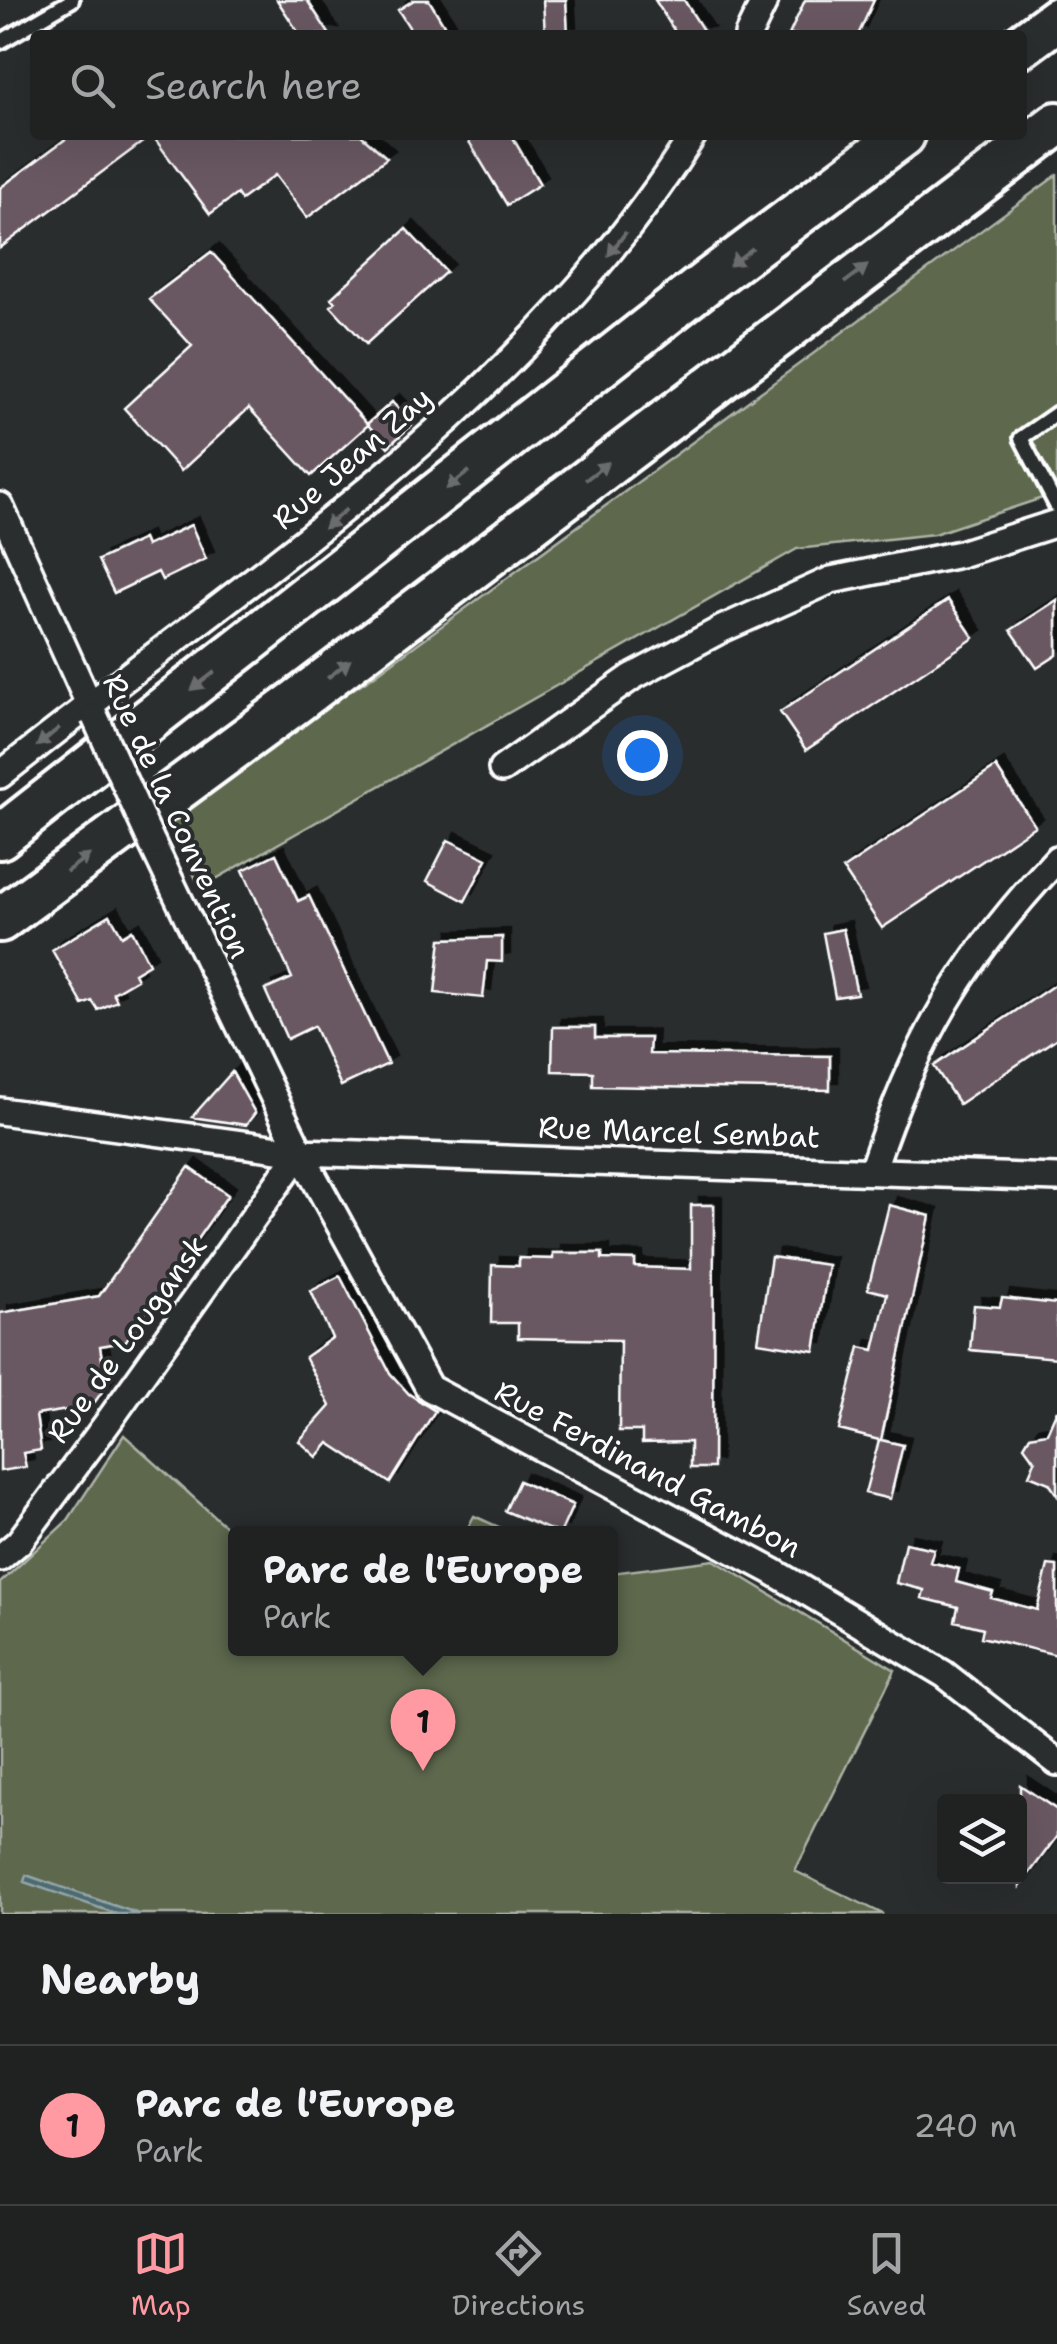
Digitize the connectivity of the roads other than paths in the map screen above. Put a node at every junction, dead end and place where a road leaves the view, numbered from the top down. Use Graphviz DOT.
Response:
graph roads {
  1 [pos="72,0"];
  2 [pos="764,0"];
  3 [pos="1057,19"];
  4 [pos="750,30"];
  5 [pos="1027,41"];
  6 [pos="0,42"];
  7 [pos="1057,124"];
  8 [pos="689,140"];
  9 [pos="895,140"];
  10 [pos="1057,413"];
  11 [pos="0,506"];
  12 [pos="1057,507"];
  13 [pos="1057,523"];
  14 [pos="92,710"];
  15 [pos="502,769"];
  16 [pos="0,776"];
  17 [pos="0,836"];
  18 [pos="1057,859"];
  19 [pos="0,920"];
  20 [pos="0,1111"];
  21 [pos="300,1152"];
  22 [pos="872,1171"];
  23 [pos="1057,1178"];
  24 [pos="6,1548"];
  25 [pos="1057,1762"];
  1 -- 6 [label="lane"];
  2 -- 4 [label="street"];
  3 -- 5 [label="highway"];
  19 -- 7 [label="highway, one-way"];
  8 -- 14 [label="street, Rue Jean Zay, one-way"];
  9 -- 17 [label="highway, one-way"];
  10 -- 12 [label="lane"];
  11 -- 14 [label="street, Rue de la Convention"];
  13 -- 15 [label="street"];
  14 -- 16 [label="street, Rue Jean Zay, one-way"];
  14 -- 21 [label="street, Rue de la Convention, bridge"];
  18 -- 22 [label="street"];
  20 -- 21 [label="street, Rue Marcel Sembat"];
  21 -- 22 [label="street, Rue Marcel Sembat"];
  21 -- 24 [label="street, Rue de Lougansk"];
  21 -- 25 [label="street, Rue Ferdinand Gambon"];
  22 -- 23 [label="street, Rue Marcel Sembat"];
}
